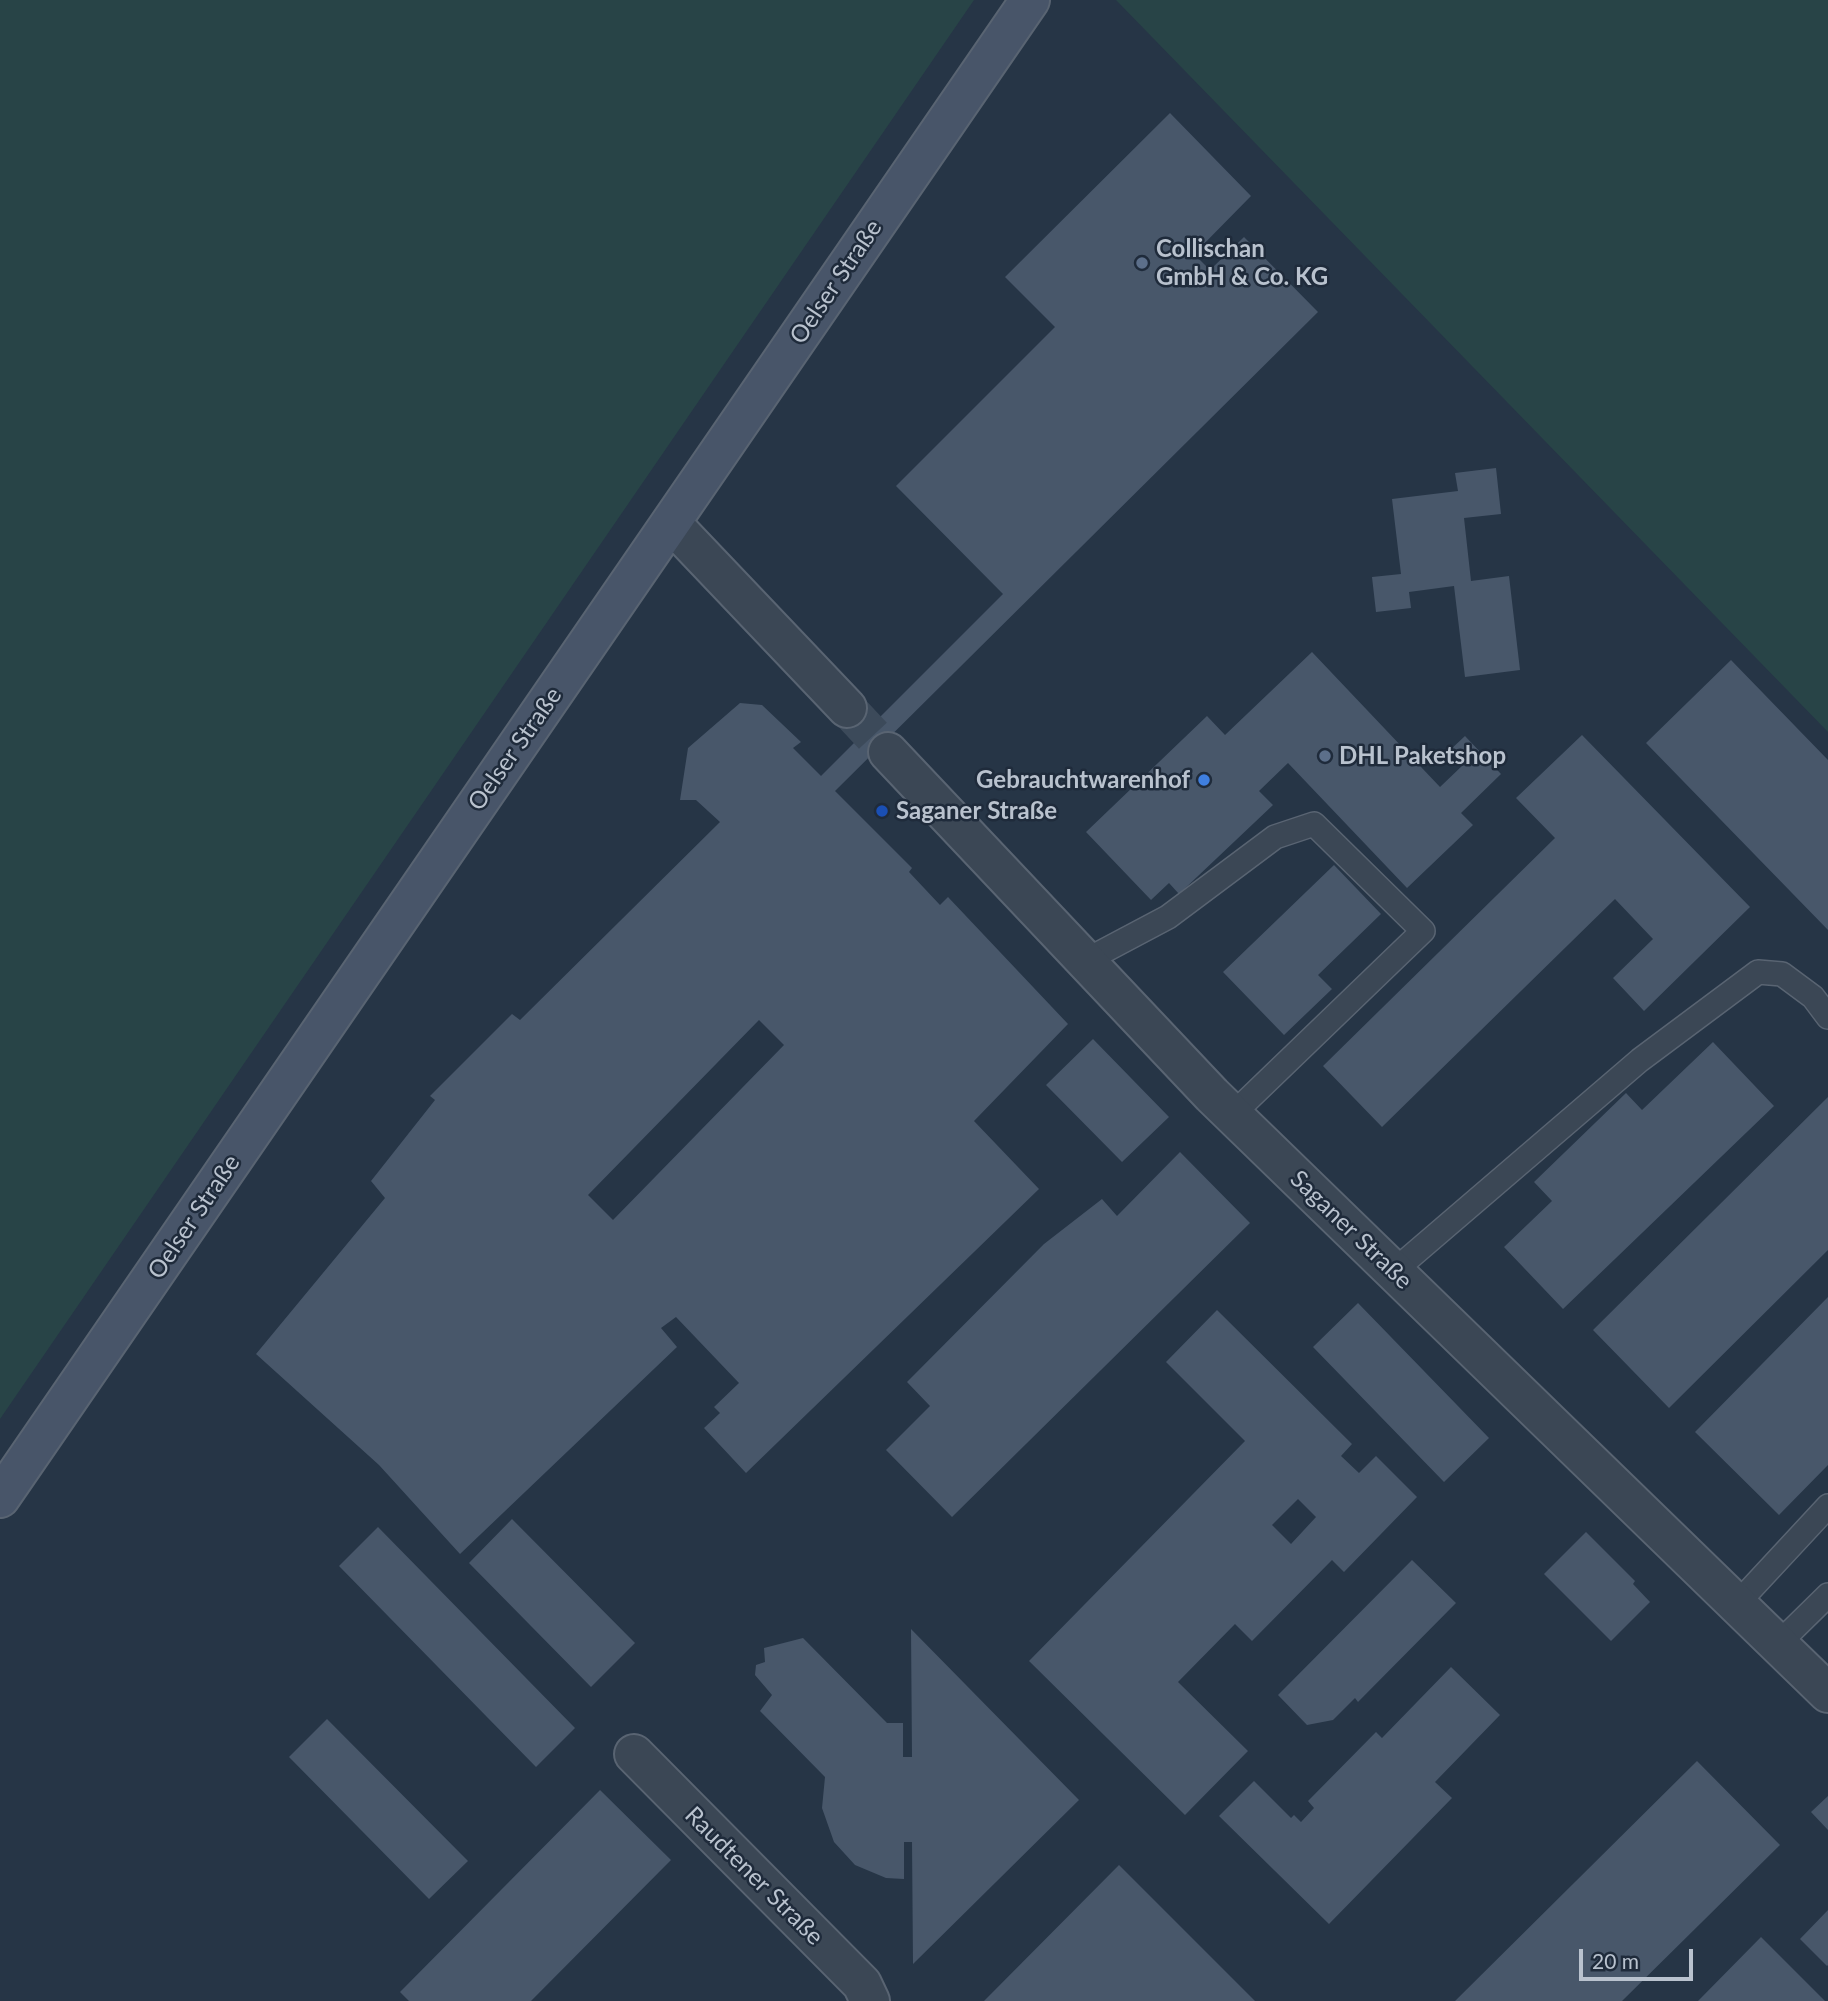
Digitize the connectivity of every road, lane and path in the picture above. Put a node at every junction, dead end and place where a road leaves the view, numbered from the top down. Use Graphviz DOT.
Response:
graph roads {
  1 [pos="1030,0"];
  2 [pos="671,523"];
  3 [pos="847,708"];
  4 [pos="888,752"];
  5 [pos="1085,961"];
  6 [pos="1828,1017"];
  7 [pos="1232,1115"];
  8 [pos="1394,1271"];
  9 [pos="0,1498"];
  10 [pos="1828,1506"];
  11 [pos="1828,1595"];
  12 [pos="1737,1604"];
  13 [pos="1778,1644"];
  14 [pos="1828,1693"];
  15 [pos="634,1754"];
  16 [pos="870,2001"];
  1 -- 2 [label="main road, Oelser Straße"];
  2 -- 3 [label="street"];
  2 -- 9 [label="main road, Oelser Straße"];
  4 -- 5 [label="street, Saganer Straße"];
  5 -- 7 [label="street, Saganer Straße"];
  5 -- 7 [label="lane"];
  6 -- 8 [label="lane"];
  7 -- 8 [label="street, Saganer Straße"];
  8 -- 12 [label="street, Saganer Straße"];
  10 -- 12 [label="lane"];
  11 -- 13 [label="lane"];
  12 -- 13 [label="street, Saganer Straße"];
  13 -- 14 [label="street, Saganer Straße"];
  15 -- 16 [label="street, Raudtener Straße"];
}
